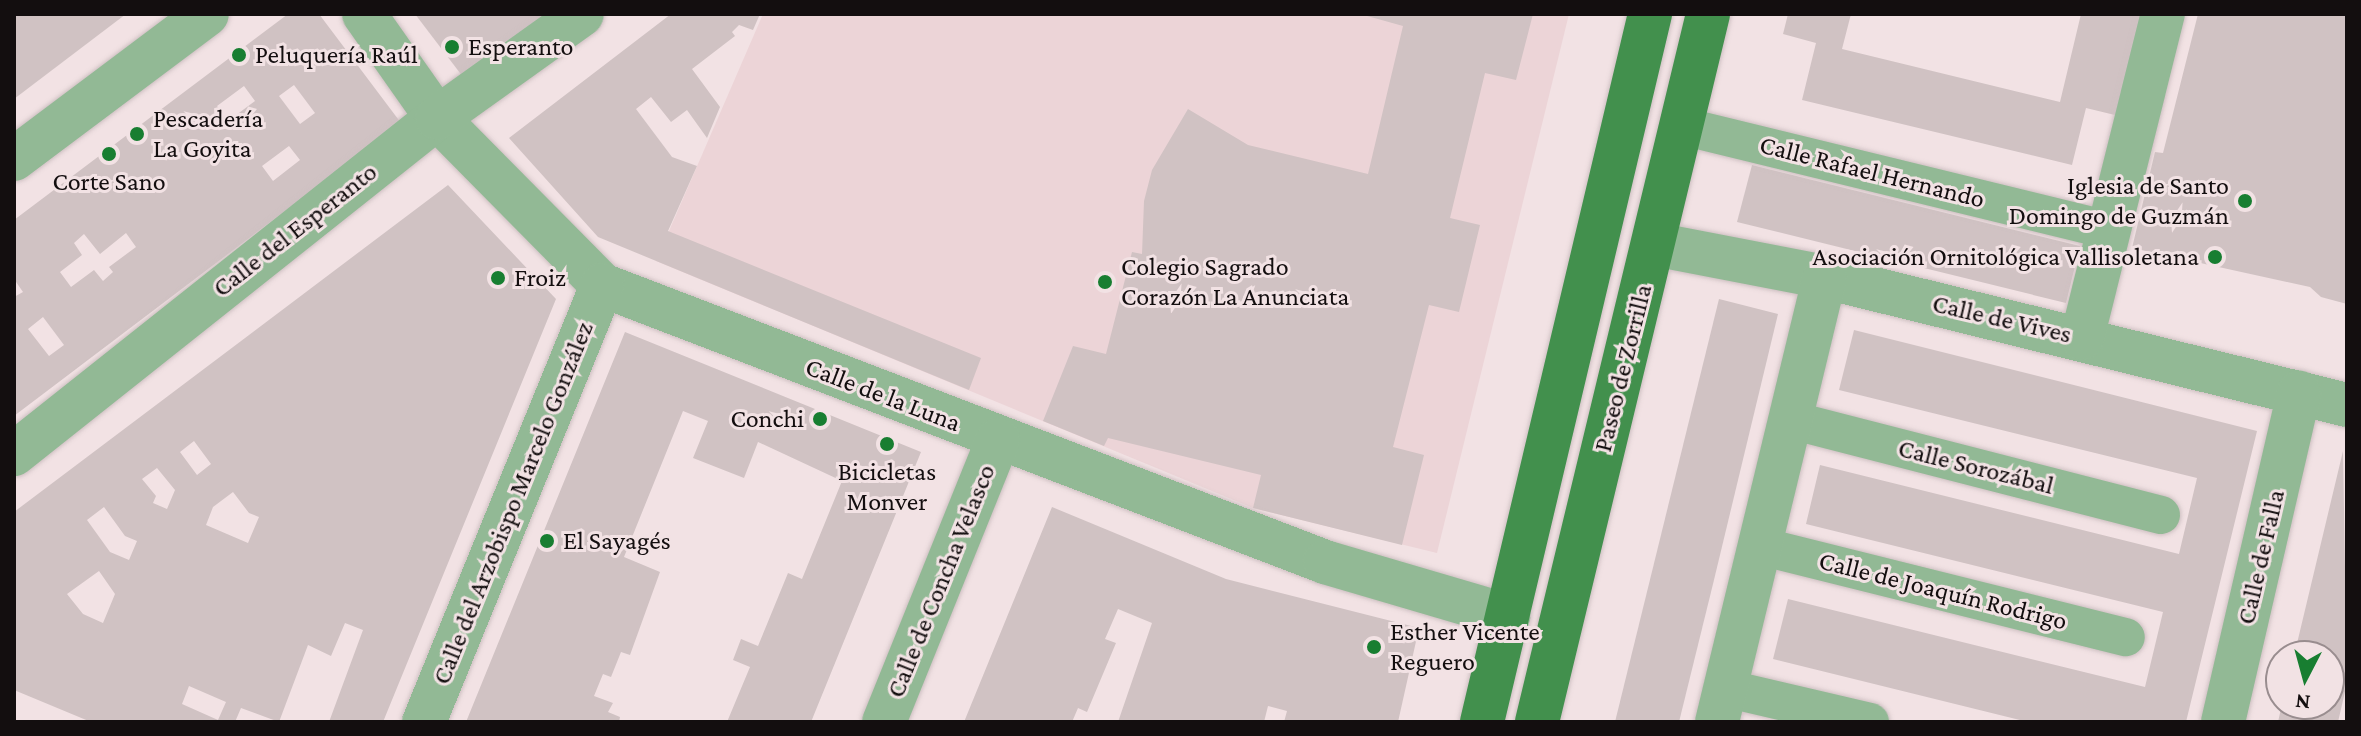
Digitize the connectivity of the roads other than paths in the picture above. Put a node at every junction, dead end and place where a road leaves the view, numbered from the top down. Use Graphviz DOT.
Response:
graph roads {
  1 [pos="207,14"];
  2 [pos="364,14"];
  3 [pos="582,14"];
  4 [pos="1650,14"];
  5 [pos="1708,14"];
  6 [pos="2163,14"];
  7 [pos="437,118"];
  8 [pos="1682,126"];
  9 [pos="14,159"];
  10 [pos="2108,230"];
  11 [pos="1654,244"];
  12 [pos="1825,277"];
  13 [pos="602,285"];
  14 [pos="2082,338"];
  15 [pos="2299,393"];
  16 [pos="2347,405"];
  17 [pos="1791,420"];
  18 [pos="998,440"];
  19 [pos="14,454"];
  20 [pos="2161,515"];
  21 [pos="1760,546"];
  22 [pos="1508,616"];
  23 [pos="2126,637"];
  24 [pos="1721,705"];
  25 [pos="424,722"];
  26 [pos="884,722"];
  27 [pos="1482,722"];
  28 [pos="1537,722"];
  29 [pos="1870,722"];
  30 [pos="2223,722"];
  1 -- 9 [label="street"];
  2 -- 7 [label="street, Calle de la Luna"];
  3 -- 7 [label="street, Calle del Esperanto"];
  4 -- 22 [label="main road, Paseo de Zorrilla"];
  5 -- 8 [label="main road, Paseo de Zorrilla"];
  6 -- 10 [label="street"];
  7 -- 13 [label="street, Calle de la Luna"];
  7 -- 19 [label="street, Calle del Esperanto"];
  8 -- 10 [label="street, Calle Rafael Hernando"];
  8 -- 11 [label="main road, Paseo de Zorrilla"];
  10 -- 14 [label="street"];
  11 -- 12 [label="street, Calle de Vives"];
  11 -- 28 [label="main road, Paseo de Zorrilla"];
  12 -- 14 [label="street, Calle de Vives"];
  12 -- 17 [label="street"];
  13 -- 18 [label="street, Calle de la Luna"];
  13 -- 25 [label="street, Calle del Arzobispo Marcelo González"];
  14 -- 15 [label="street, Calle de Vives"];
  15 -- 16 [label="street, Calle de Vives"];
  15 -- 30 [label="street, Calle de Falla"];
  17 -- 20 [label="street, Calle Sorozábal"];
  17 -- 21 [label="street"];
  18 -- 22 [label="street, Calle de la Luna"];
  18 -- 26 [label="street, Calle de Concha Velasco"];
  21 -- 23 [label="street, Calle de Joaquín Rodrigo"];
  21 -- 24 [label="street"];
  22 -- 27 [label="main road, Paseo de Zorrilla"];
  24 -- 29 [label="street"];
}
